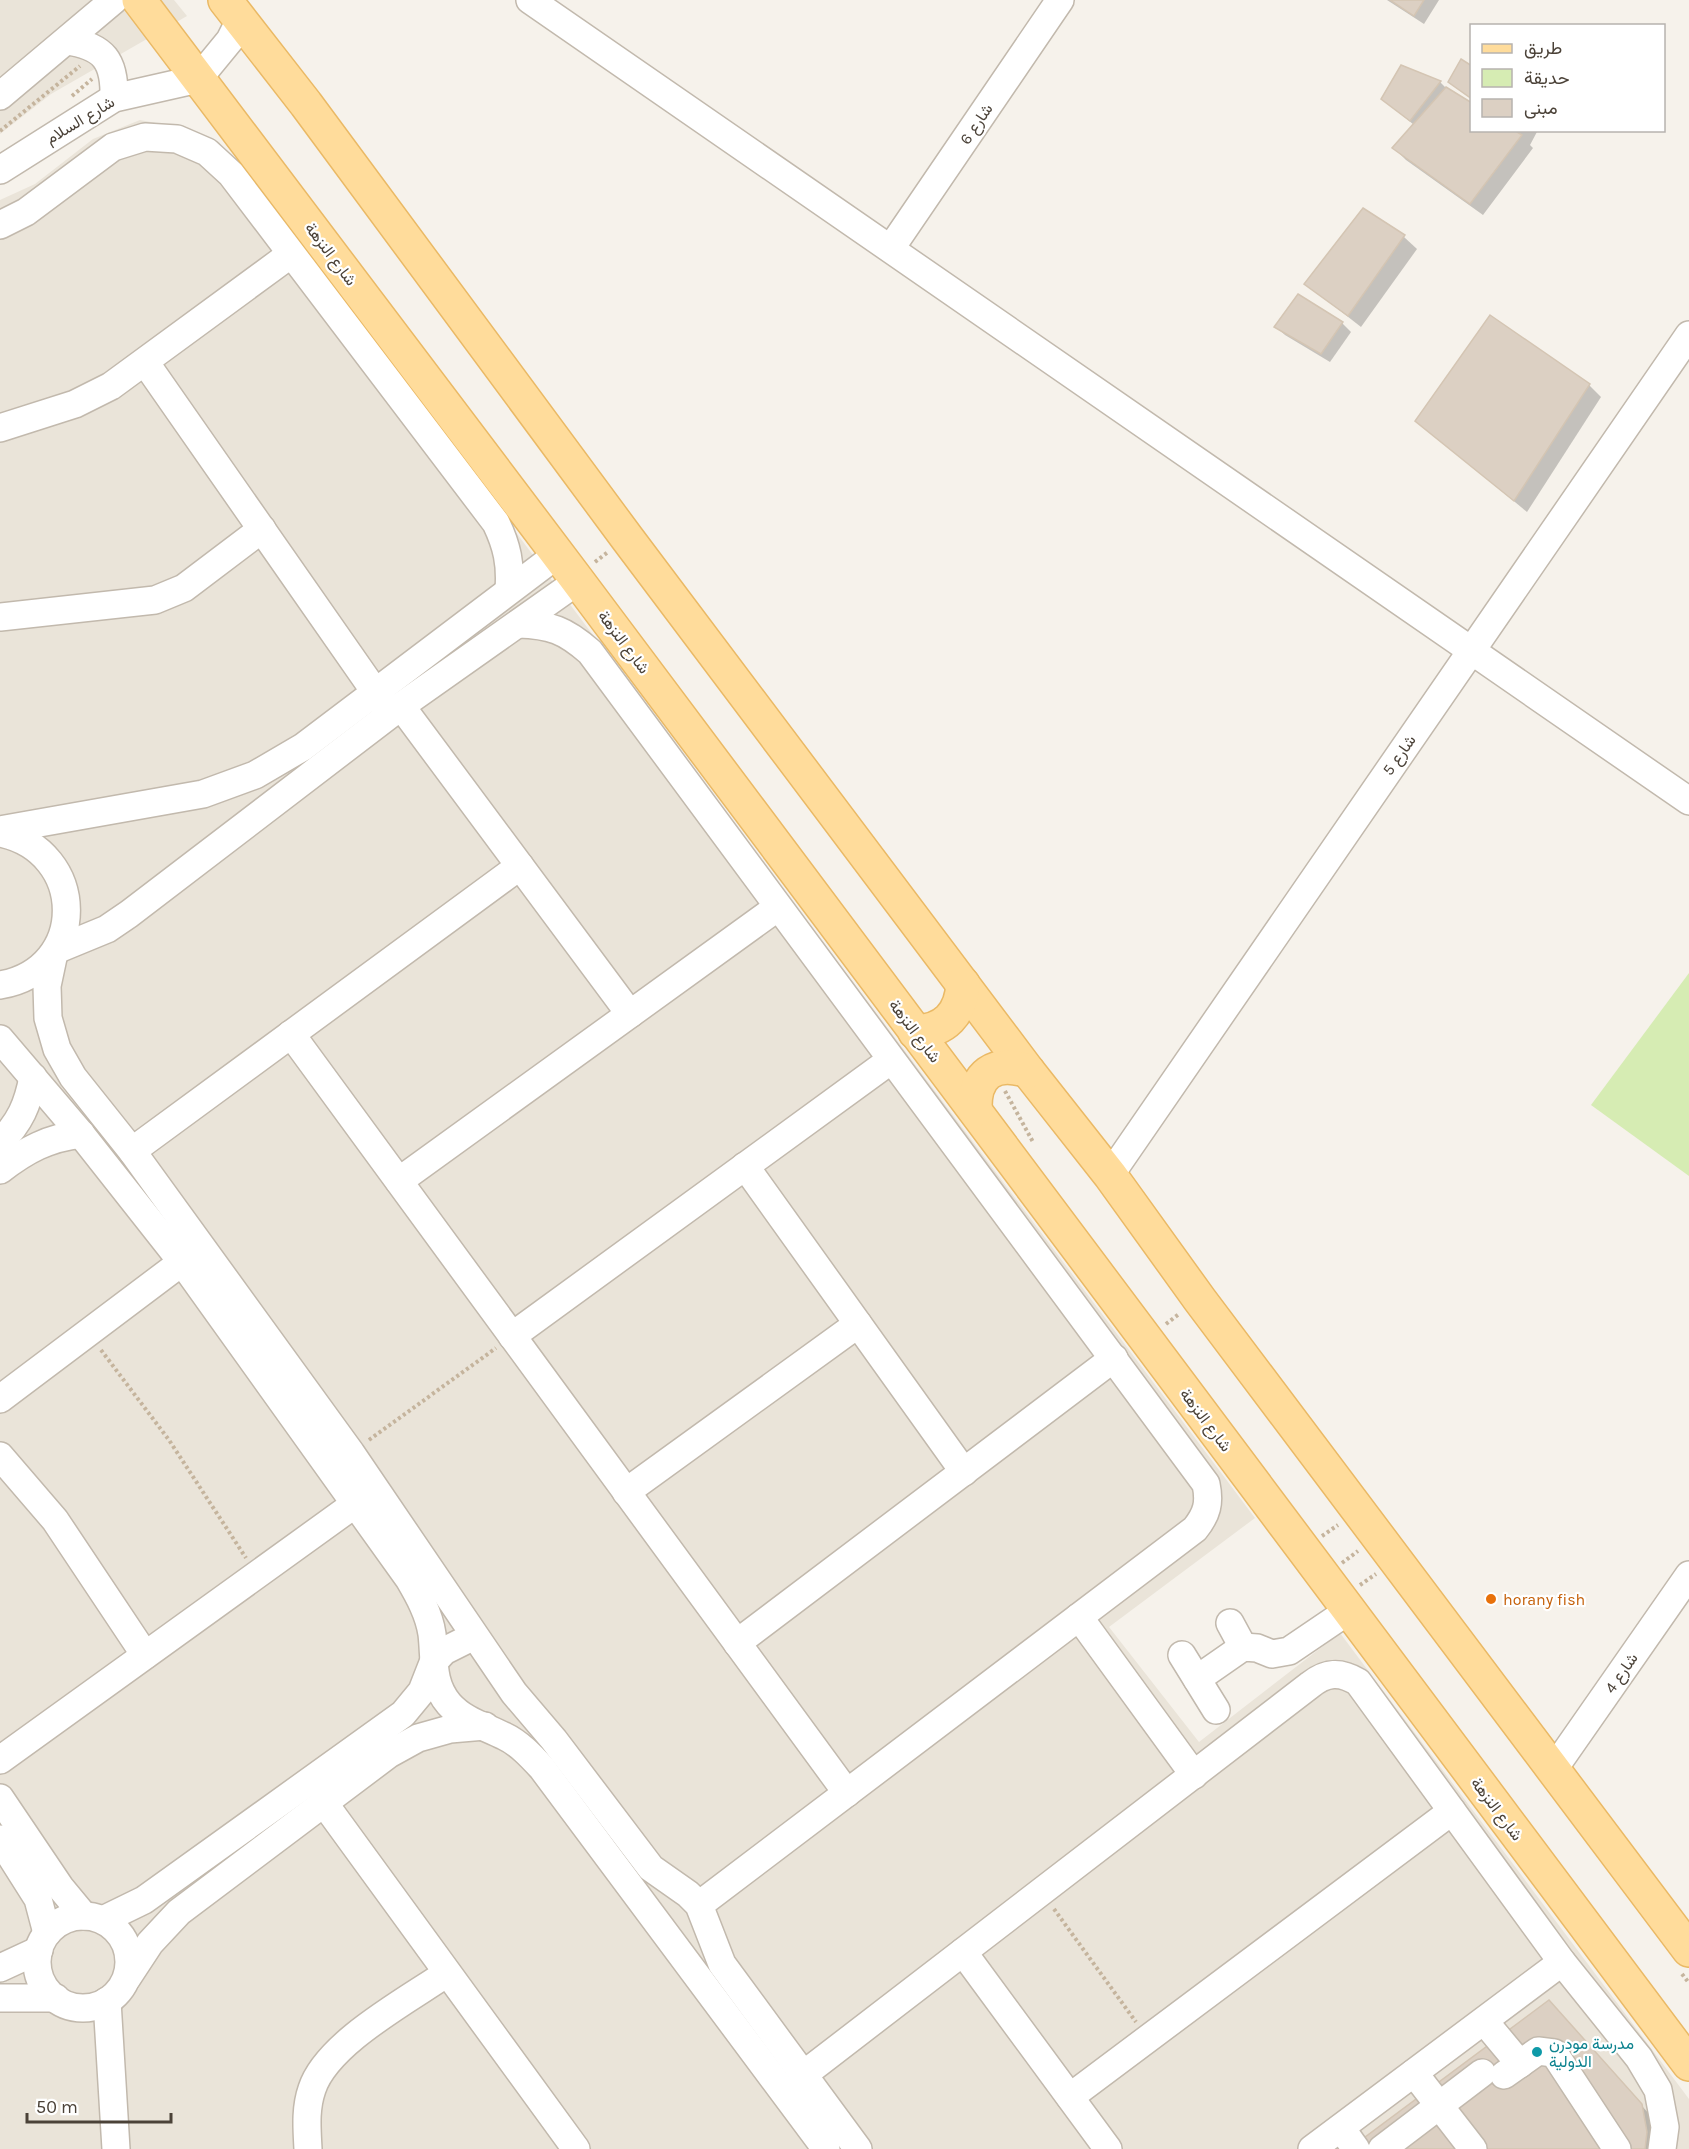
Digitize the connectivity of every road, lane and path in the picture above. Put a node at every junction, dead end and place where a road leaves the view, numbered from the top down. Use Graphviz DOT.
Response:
graph roads {
  1 [pos="114,0"];
  2 [pos="139,0"];
  3 [pos="530,0"];
  4 [pos="1060,0"];
  5 [pos="233,9"];
  6 [pos="67,41"];
  7 [pos="84,63"];
  8 [pos="198,79"];
  9 [pos="0,96"];
  10 [pos="114,98"];
  11 [pos="0,131"];
  12 [pos="0,170"];
  13 [pos="0,225"];
  14 [pos="891,248"];
  15 [pos="291,254"];
  16 [pos="1689,335"];
  17 [pos="145,362"];
  18 [pos="0,428"];
  19 [pos="262,529"];
  20 [pos="627,538"];
  21 [pos="570,571"];
  22 [pos="509,590"];
  23 [pos="0,617"];
  24 [pos="518,624"];
  25 [pos="1471,651"];
  26 [pos="375,692"];
  27 [pos="396,710"];
  28 [pos="1689,801"];
  29 [pos="0,831"];
  30 [pos="520,866"];
  31 [pos="778,908"];
  32 [pos="55,952"];
  33 [pos="963,984"];
  34 [pos="0,985"];
  35 [pos="630,1014"];
  36 [pos="915,1032"];
  37 [pos="291,1034"];
  38 [pos="0,1039"];
  39 [pos="891,1059"];
  40 [pos="33,1077"];
  41 [pos="1017,1078"];
  42 [pos="975,1110"];
  43 [pos="81,1134"];
  44 [pos="0,1142"];
  45 [pos="1036,1149"];
  46 [pos="132,1152"];
  47 [pos="745,1167"];
  48 [pos="0,1170"];
  49 [pos="1110,1175"];
  50 [pos="399,1181"];
  51 [pos="182,1262"];
  52 [pos="1200,1300"];
  53 [pos="858,1324"];
  54 [pos="87,1333"];
  55 [pos="512,1336"];
  56 [pos="1144,1339"];
  57 [pos="1114,1358"];
  58 [pos="0,1399"];
  59 [pos="351,1453"];
  60 [pos="0,1456"];
  61 [pos="964,1472"];
  62 [pos="626,1492"];
  63 [pos="355,1504"];
  64 [pos="1334,1514"];
  65 [pos="1340,1523"];
  66 [pos="1347,1532"];
  67 [pos="1319,1538"];
  68 [pos="1353,1540"];
  69 [pos="1360,1549"];
  70 [pos="1366,1557"];
  71 [pos="1372,1565"];
  72 [pos="1345,1573"];
  73 [pos="1377,1573"];
  74 [pos="257,1575"];
  75 [pos="1689,1575"];
  76 [pos="1384,1582"];
  77 [pos="1349,1595"];
  78 [pos="1079,1617"];
  79 [pos="1230,1623"];
  80 [pos="474,1636"];
  81 [pos="737,1643"];
  82 [pos="1243,1647"];
  83 [pos="1182,1654"];
  84 [pos="145,1655"];
  85 [pos="433,1663"];
  86 [pos="1197,1679"];
  87 [pos="514,1694"];
  88 [pos="1216,1710"];
  89 [pos="483,1727"];
  90 [pos="0,1760"];
  91 [pos="1553,1770"];
  92 [pos="1194,1775"];
  93 [pos="847,1793"];
  94 [pos="0,1798"];
  95 [pos="324,1803"];
  96 [pos="1452,1811"];
  97 [pos="0,1839"];
  98 [pos="674,1886"];
  99 [pos="1041,1892"];
  100 [pos="699,1905"];
  101 [pos="648,1910"];
  102 [pos="93,1918"];
  103 [pos="709,1935"];
  104 [pos="43,1942"];
  105 [pos="680,1952"];
  106 [pos="963,1952"];
  107 [pos="1682,1957"];
  108 [pos="1562,1962"];
  109 [pos="0,1968"];
  110 [pos="447,1973"];
  111 [pos="126,1978"];
  112 [pos="1689,1983"];
  113 [pos="0,1998"];
  114 [pos="56,1998"];
  115 [pos="106,2001"];
  116 [pos="1484,2020"];
  117 [pos="1148,2039"];
  118 [pos="1689,2064"];
  119 [pos="1502,2071"];
  120 [pos="1414,2073"];
  121 [pos="803,2075"];
  122 [pos="1070,2097"];
  123 [pos="1439,2106"];
  124 [pos="1348,2138"];
  125 [pos="116,2149"];
  126 [pos="308,2149"];
  127 [pos="576,2149"];
  128 [pos="826,2149"];
  129 [pos="858,2149"];
  130 [pos="1108,2149"];
  131 [pos="1312,2149"];
  132 [pos="1382,2149"];
  133 [pos="1473,2149"];
  134 [pos="1617,2149"];
  135 [pos="1662,2149"];
  1 -- 6 [label="street"];
  2 -- 8 [label="main road, شارع النزهة"];
  3 -- 14 [label="street"];
  4 -- 14 [label="street, شارع 6"];
  5 -- 8 [label="street"];
  5 -- 20 [label="main road"];
  6 -- 9 [label="street"];
  6 -- 10 [label="street"];
  7 -- 11 [label="path"];
  8 -- 10 [label="street, شارع السلام"];
  8 -- 21 [label="main road, شارع النزهة"];
  10 -- 12 [label="street, شارع السلام"];
  13 -- 15 [label="street"];
  14 -- 25 [label="street"];
  15 -- 17 [label="street"];
  15 -- 22 [label="street"];
  16 -- 25 [label="street, شارع 5"];
  17 -- 18 [label="street"];
  17 -- 19 [label="street"];
  19 -- 23 [label="street"];
  19 -- 26 [label="street"];
  20 -- 21 [label="path"];
  20 -- 33 [label="main road"];
  21 -- 22 [label="street"];
  21 -- 24 [label="street"];
  21 -- 36 [label="main road, شارع النزهة"];
  22 -- 26 [label="street"];
  24 -- 27 [label="street"];
  24 -- 31 [label="street"];
  25 -- 28 [label="street"];
  25 -- 49 [label="street, شارع 5"];
  26 -- 27 [label="street"];
  26 -- 29 [label="street"];
  27 -- 30 [label="street"];
  27 -- 32 [label="street"];
  29 -- 32 [label="street"];
  30 -- 35 [label="street"];
  30 -- 37 [label="street"];
  31 -- 35 [label="street"];
  31 -- 39 [label="street"];
  32 -- 34 [label="street"];
  32 -- 46 [label="street"];
  33 -- 36 [label="main road"];
  33 -- 41 [label="main road"];
  35 -- 50 [label="street"];
  36 -- 42 [label="main road, شارع النزهة"];
  37 -- 46 [label="street"];
  37 -- 50 [label="street"];
  38 -- 40 [label="street"];
  39 -- 47 [label="street"];
  39 -- 57 [label="street"];
  40 -- 43 [label="street"];
  40 -- 44 [label="street"];
  41 -- 42 [label="main road"];
  41 -- 45 [label="path"];
  41 -- 49 [label="main road"];
  42 -- 56 [label="main road, شارع النزهة"];
  43 -- 48 [label="street"];
  43 -- 51 [label="street"];
  46 -- 59 [label="street"];
  47 -- 53 [label="street"];
  47 -- 55 [label="street"];
  49 -- 52 [label="main road"];
  50 -- 55 [label="street"];
  51 -- 54 [label="street"];
  51 -- 63 [label="street"];
  52 -- 56 [label="path"];
  52 -- 91 [label="main road"];
  53 -- 61 [label="street"];
  53 -- 62 [label="street"];
  54 -- 58 [label="street"];
  54 -- 74 [label="path"];
  55 -- 59 [label="path"];
  55 -- 62 [label="street"];
  56 -- 77 [label="main road, شارع النزهة"];
  57 -- 61 [label="street"];
  57 -- 78 [label="street"];
  59 -- 80 [label="street"];
  60 -- 84 [label="street"];
  61 -- 81 [label="street"];
  62 -- 81 [label="street"];
  63 -- 74 [label="street"];
  63 -- 85 [label="street"];
  64 -- 65 [label="path"];
  65 -- 66 [label="path"];
  65 -- 67 [label="path"];
  68 -- 69 [label="path"];
  69 -- 70 [label="path"];
  69 -- 72 [label="path"];
  71 -- 73 [label="path"];
  73 -- 76 [label="path"];
  73 -- 77 [label="path"];
  74 -- 84 [label="street"];
  75 -- 91 [label="street, شارع 4"];
  77 -- 82 [label="street"];
  77 -- 118 [label="main road, شارع النزهة"];
  78 -- 92 [label="street"];
  78 -- 93 [label="street"];
  79 -- 82 [label="street"];
  80 -- 85 [label="street"];
  80 -- 87 [label="street"];
  81 -- 93 [label="street"];
  82 -- 86 [label="street"];
  83 -- 86 [label="street"];
  84 -- 90 [label="street"];
  85 -- 89 [label="street"];
  85 -- 102 [label="street"];
  86 -- 88 [label="street"];
  87 -- 89 [label="street"];
  87 -- 98 [label="street"];
  89 -- 95 [label="street"];
  89 -- 101 [label="street"];
  91 -- 107 [label="main road"];
  92 -- 96 [label="street"];
  92 -- 99 [label="street"];
  93 -- 100 [label="street"];
  94 -- 102 [label="street"];
  95 -- 110 [label="street"];
  95 -- 111 [label="street"];
  96 -- 108 [label="street"];
  96 -- 117 [label="street"];
  97 -- 104 [label="street"];
  98 -- 100 [label="street"];
  98 -- 101 [label="street"];
  99 -- 106 [label="street"];
  99 -- 117 [label="path"];
  100 -- 103 [label="street"];
  101 -- 105 [label="street"];
  102 -- 104 [label="street"];
  102 -- 111 [label="street"];
  103 -- 105 [label="street"];
  103 -- 121 [label="street"];
  104 -- 109 [label="street"];
  104 -- 114 [label="street"];
  105 -- 128 [label="street"];
  106 -- 121 [label="street"];
  106 -- 122 [label="street"];
  107 -- 112 [label="path"];
  108 -- 116 [label="street"];
  108 -- 135 [label="street"];
  110 -- 126 [label="street"];
  110 -- 127 [label="street"];
  111 -- 115 [label="street"];
  113 -- 114 [label="street"];
  114 -- 115 [label="street"];
  115 -- 125 [label="street"];
  116 -- 119 [label="street"];
  116 -- 120 [label="street"];
  117 -- 122 [label="street"];
  119 -- 123 [label="street"];
  119 -- 134 [label="street"];
  120 -- 123 [label="street"];
  120 -- 124 [label="street"];
  121 -- 129 [label="street"];
  122 -- 130 [label="street"];
  123 -- 132 [label="street"];
  123 -- 133 [label="street"];
  124 -- 131 [label="street"];
}
